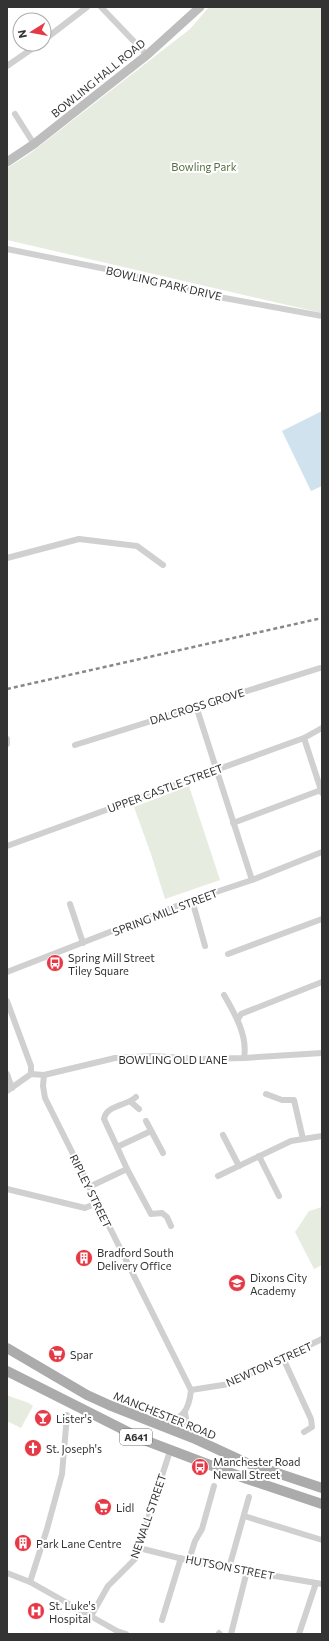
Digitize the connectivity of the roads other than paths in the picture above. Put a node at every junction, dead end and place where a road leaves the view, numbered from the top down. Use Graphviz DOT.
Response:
graph roads {
  1 [pos="87,7"];
  2 [pos="101,7"];
  3 [pos="197,8"];
  4 [pos="52,34"];
  5 [pos="27,52"];
  6 [pos="147,55"];
  7 [pos="7,66"];
  8 [pos="15,114"];
  9 [pos="34,144"];
  10 [pos="7,162"];
  11 [pos="7,249"];
  12 [pos="322,316"];
  13 [pos="7,558"];
  14 [pos="163,565"];
  15 [pos="320,668"];
  16 [pos="196,706"];
  17 [pos="322,728"];
  18 [pos="304,738"];
  19 [pos="7,739"];
  20 [pos="7,744"];
  21 [pos="75,745"];
  22 [pos="216,769"];
  23 [pos="322,792"];
  24 [pos="234,822"];
  25 [pos="7,846"];
  26 [pos="322,852"];
  27 [pos="252,880"];
  28 [pos="192,900"];
  29 [pos="70,904"];
  30 [pos="322,918"];
  31 [pos="83,943"];
  32 [pos="205,946"];
  33 [pos="228,954"];
  34 [pos="7,972"];
  35 [pos="322,982"];
  36 [pos="224,995"];
  37 [pos="7,1001"];
  38 [pos="238,1019"];
  39 [pos="322,1053"];
  40 [pos="244,1058"];
  41 [pos="7,1074"];
  42 [pos="31,1074"];
  43 [pos="44,1075"];
  44 [pos="10,1090"];
  45 [pos="266,1094"];
  46 [pos="140,1109"];
  47 [pos="146,1121"];
  48 [pos="151,1131"];
  49 [pos="224,1135"];
  50 [pos="322,1136"];
  51 [pos="303,1139"];
  52 [pos="117,1148"];
  53 [pos="163,1153"];
  54 [pos="258,1156"];
  55 [pos="239,1166"];
  56 [pos="127,1169"];
  57 [pos="218,1176"];
  58 [pos="89,1187"];
  59 [pos="7,1189"];
  60 [pos="279,1196"];
  61 [pos="97,1204"];
  62 [pos="171,1226"];
  63 [pos="322,1339"];
  64 [pos="7,1348"];
  65 [pos="283,1358"];
  66 [pos="8,1371"];
  67 [pos="191,1390"];
  68 [pos="185,1413"];
  69 [pos="67,1415"];
  70 [pos="160,1425"];
  71 [pos="304,1432"];
  72 [pos="193,1438"];
  73 [pos="170,1451"];
  74 [pos="214,1486"];
  75 [pos="322,1488"];
  76 [pos="249,1497"];
  77 [pos="322,1504"];
  78 [pos="244,1516"];
  79 [pos="322,1540"];
  80 [pos="139,1548"];
  81 [pos="181,1558"];
  82 [pos="189,1560"];
  83 [pos="229,1568"];
  84 [pos="247,1571"];
  85 [pos="7,1572"];
  86 [pos="30,1582"];
  87 [pos="319,1584"];
  88 [pos="91,1616"];
  89 [pos="162,1620"];
  90 [pos="126,1634"];
  91 [pos="231,1634"];
  92 [pos="300,1634"];
  1 -- 4 [label="street"];
  2 -- 6 [label="street"];
  3 -- 6 [label="street, BOWLING HALL ROAD"];
  5 -- 7 [label="street"];
  6 -- 9 [label="street, BOWLING HALL ROAD"];
  8 -- 9 [label="street"];
  9 -- 10 [label="street, BOWLING HALL ROAD"];
  11 -- 12 [label="street, BOWLING PARK DRIVE"];
  13 -- 14 [label="street"];
  15 -- 16 [label="street, DALCROSS GROVE"];
  16 -- 21 [label="street, DALCROSS GROVE"];
  16 -- 22 [label="street"];
  17 -- 18 [label="street, UPPER CASTLE STREET"];
  18 -- 22 [label="street, UPPER CASTLE STREET"];
  18 -- 23 [label="street"];
  19 -- 20 [label="street"];
  22 -- 24 [label="street"];
  22 -- 25 [label="street, UPPER CASTLE STREET"];
  23 -- 24 [label="street"];
  24 -- 27 [label="street"];
  26 -- 27 [label="street, SPRING MILL STREET"];
  27 -- 28 [label="street, SPRING MILL STREET"];
  28 -- 31 [label="street, SPRING MILL STREET"];
  28 -- 32 [label="street"];
  29 -- 31 [label="street"];
  30 -- 33 [label="street"];
  31 -- 34 [label="street, SPRING MILL STREET"];
  35 -- 38 [label="street"];
  36 -- 38 [label="street"];
  37 -- 42 [label="street"];
  38 -- 40 [label="street"];
  39 -- 40 [label="street, BOWLING OLD LANE"];
  40 -- 43 [label="street, BOWLING OLD LANE"];
  41 -- 44 [label="street"];
  42 -- 43 [label="street, BOWLING OLD LANE"];
  42 -- 44 [label="street"];
  43 -- 58 [label="street, RIPLEY STREET"];
  45 -- 51 [label="street"];
  46 -- 52 [label="street"];
  47 -- 48 [label="street"];
  48 -- 52 [label="street"];
  48 -- 53 [label="street"];
  49 -- 55 [label="street"];
  50 -- 51 [label="street"];
  51 -- 54 [label="street"];
  52 -- 56 [label="street"];
  54 -- 55 [label="street"];
  54 -- 60 [label="street"];
  55 -- 57 [label="street"];
  56 -- 58 [label="street"];
  56 -- 62 [label="street"];
  58 -- 61 [label="street, RIPLEY STREET"];
  59 -- 61 [label="street"];
  61 -- 67 [label="street, RIPLEY STREET"];
  63 -- 65 [label="street, NEWTON STREET"];
  64 -- 70 [label="main road, MANCHESTER ROAD / A641"];
  65 -- 67 [label="street, NEWTON STREET"];
  65 -- 71 [label="street"];
  66 -- 73 [label="main road, A641"];
  67 -- 68 [label="street"];
  68 -- 70 [label="street"];
  68 -- 72 [label="street"];
  69 -- 86 [label="street"];
  70 -- 72 [label="main road, MANCHESTER ROAD / A641"];
  72 -- 75 [label="main road, MANCHESTER ROAD / A641"];
  73 -- 77 [label="main road, A641"];
  73 -- 80 [label="street, NEWALL STREET"];
  74 -- 82 [label="street"];
  76 -- 78 [label="street"];
  78 -- 79 [label="street"];
  78 -- 83 [label="street"];
  80 -- 81 [label="street, HUTSON STREET"];
  80 -- 88 [label="street, NEWALL STREET"];
  81 -- 82 [label="street, HUTSON STREET"];
  81 -- 89 [label="street"];
  82 -- 83 [label="street, HUTSON STREET"];
  83 -- 84 [label="street, HUTSON STREET"];
  84 -- 87 [label="street, HUTSON STREET"];
  84 -- 91 [label="street"];
  85 -- 86 [label="street"];
  86 -- 88 [label="street"];
  87 -- 92 [label="street"];
  88 -- 90 [label="street"];
}
